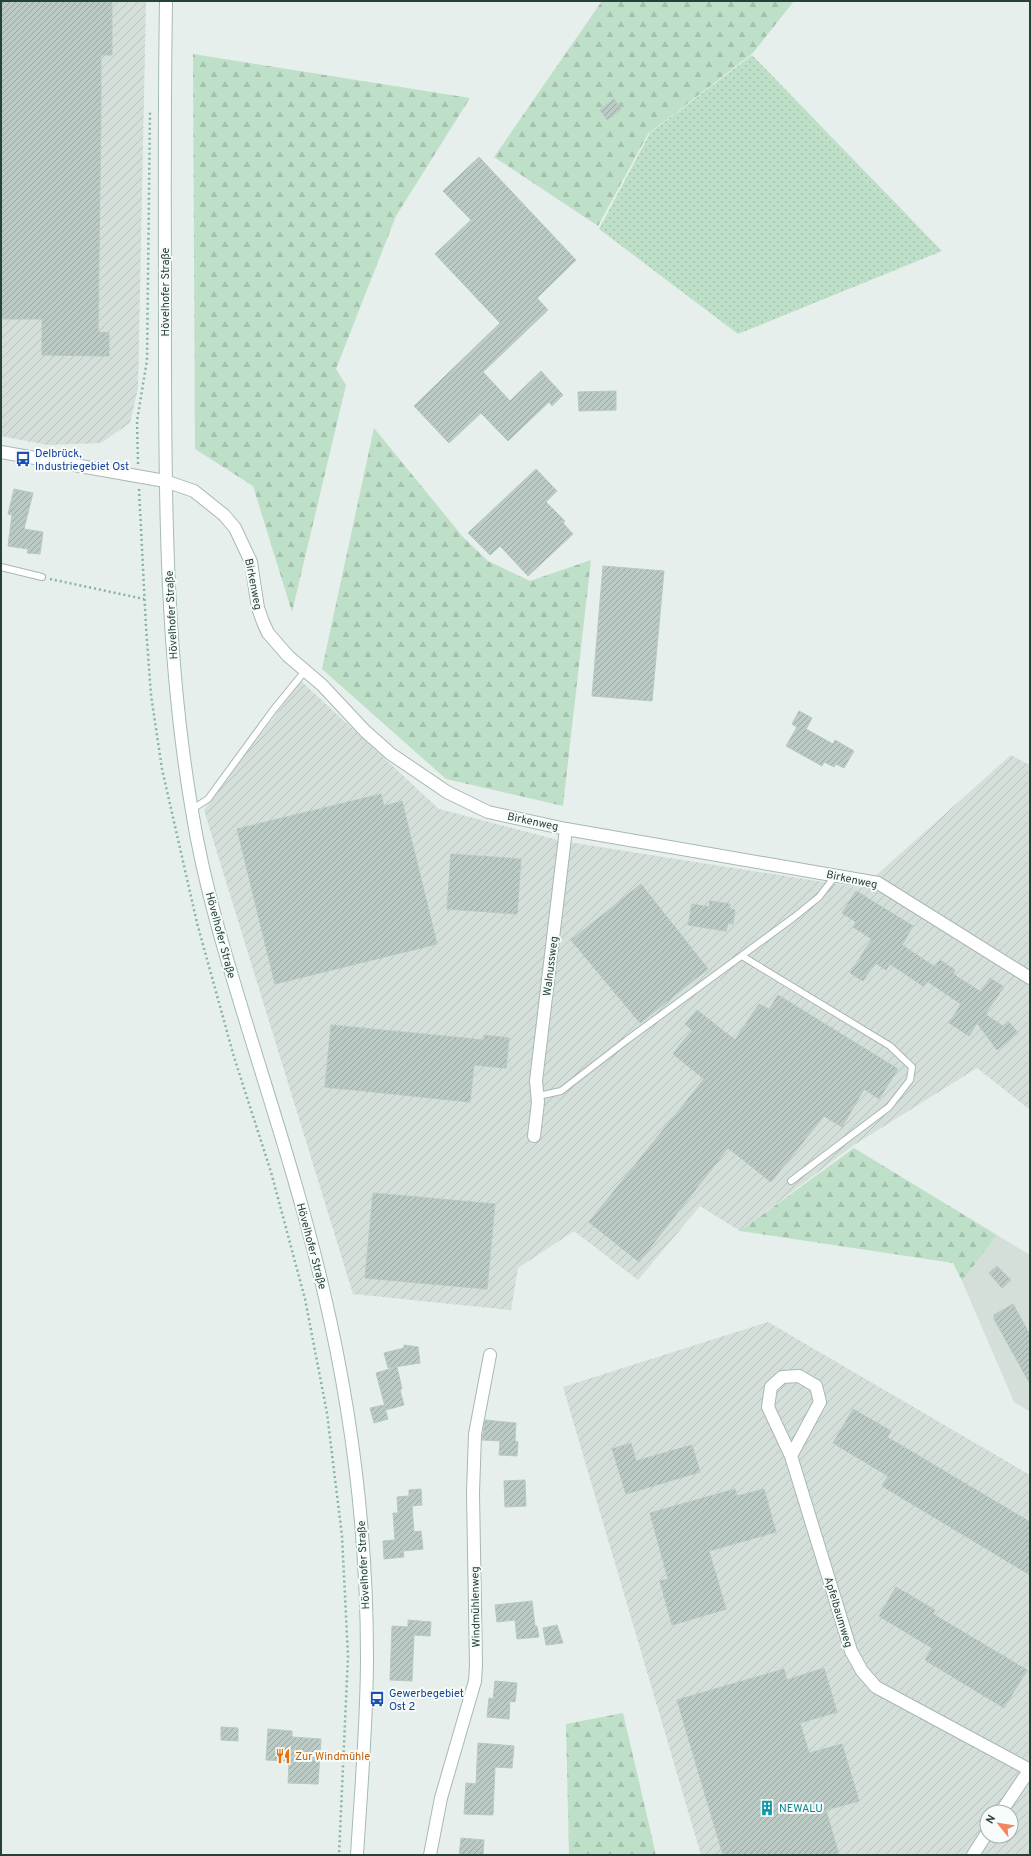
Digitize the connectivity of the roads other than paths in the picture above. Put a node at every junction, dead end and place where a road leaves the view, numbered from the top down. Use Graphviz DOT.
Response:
graph roads {
  1 [pos="166,1"];
  2 [pos="1,452"];
  3 [pos="165,481"];
  4 [pos="1,567"];
  5 [pos="42,577"];
  6 [pos="305,671"];
  7 [pos="191,810"];
  8 [pos="566,829"];
  9 [pos="836,875"];
  10 [pos="742,956"];
  11 [pos="1030,978"];
  12 [pos="538,1099"];
  13 [pos="534,1136"];
  14 [pos="791,1181"];
  15 [pos="490,1355"];
  16 [pos="791,1456"];
  17 [pos="1030,1770"];
  18 [pos="1007,1804"];
  19 [pos="980,1844"];
  20 [pos="357,1855"];
  21 [pos="430,1855"];
  22 [pos="973,1855"];
  1 -- 3 [label="street, Hövelhofer Straße"];
  2 -- 3 [label="street, Birkenweg"];
  3 -- 6 [label="street, Birkenweg"];
  3 -- 7 [label="street, Hövelhofer Straße"];
  4 -- 5 [label="lane"];
  6 -- 7 [label="lane"];
  6 -- 8 [label="street, Birkenweg"];
  7 -- 20 [label="street, Hövelhofer Straße"];
  8 -- 9 [label="street, Birkenweg"];
  8 -- 12 [label="street, Walnussweg"];
  9 -- 10 [label="lane"];
  9 -- 11 [label="street, Birkenweg"];
  10 -- 12 [label="lane"];
  10 -- 14 [label="lane"];
  12 -- 13 [label="street"];
  15 -- 21 [label="street, Windmühlenweg"];
  16 -- 16 [label="street, Apfelbaumweg"];
  16 -- 17 [label="street, Apfelbaumweg"];
  17 -- 18 [label="street"];
  19 -- 22 [label="street"];
}
